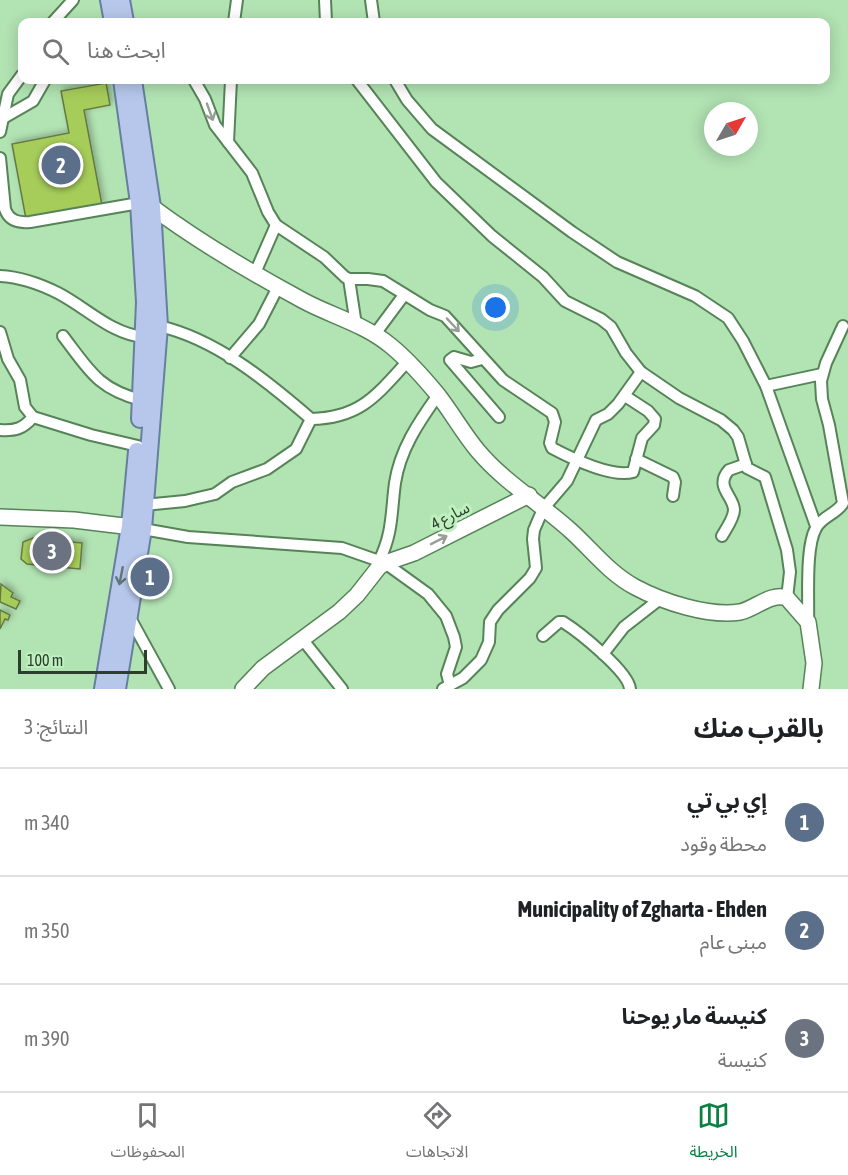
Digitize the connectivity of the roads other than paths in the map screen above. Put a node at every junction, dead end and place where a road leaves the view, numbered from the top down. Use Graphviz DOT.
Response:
graph roads {
  1 [pos="73,0"];
  2 [pos="109,0"];
  3 [pos="121,0"];
  4 [pos="237,0"];
  5 [pos="325,0"];
  6 [pos="371,0"];
  7 [pos="57,18"];
  8 [pos="112,18"];
  9 [pos="124,18"];
  10 [pos="235,18"];
  11 [pos="326,18"];
  12 [pos="373,18"];
  13 [pos="18,80"];
  14 [pos="43,84"];
  15 [pos="123,84"];
  16 [pos="133,84"];
  17 [pos="196,84"];
  18 [pos="231,84"];
  19 [pos="360,84"];
  20 [pos="397,84"];
  21 [pos="1,119"];
  22 [pos="0,132"];
  23 [pos="228,142"];
  24 [pos="0,158"];
  25 [pos="145,205"];
  26 [pos="3,213"];
  27 [pos="276,225"];
  28 [pos="255,273"];
  29 [pos="0,276"];
  30 [pos="349,279"];
  31 [pos="278,287"];
  32 [pos="404,294"];
  33 [pos="356,325"];
  34 [pos="159,326"];
  35 [pos="843,326"];
  36 [pos="0,332"];
  37 [pos="375,334"];
  38 [pos="63,336"];
  39 [pos="144,337"];
  40 [pos="230,358"];
  41 [pos="482,359"];
  42 [pos="407,362"];
  43 [pos="641,372"];
  44 [pos="822,374"];
  45 [pos="766,386"];
  46 [pos="438,395"];
  47 [pos="625,396"];
  48 [pos="141,400"];
  49 [pos="33,417"];
  50 [pos="499,417"];
  51 [pos="311,419"];
  52 [pos="0,430"];
  53 [pos="138,446"];
  54 [pos="636,459"];
  55 [pos="577,462"];
  56 [pos="746,464"];
  57 [pos="529,495"];
  58 [pos="673,496"];
  59 [pos="144,505"];
  60 [pos="543,509"];
  61 [pos="0,518"];
  62 [pos="816,526"];
  63 [pos="137,527"];
  64 [pos="722,536"];
  65 [pos="382,562"];
  66 [pos="787,598"];
  67 [pos="660,599"];
  68 [pos="128,614"];
  69 [pos="808,622"];
  70 [pos="543,636"];
  71 [pos="303,640"];
  72 [pos="603,654"];
  73 [pos="447,687"];
  74 [pos="103,689"];
  75 [pos="117,689"];
  76 [pos="169,689"];
  77 [pos="243,689"];
  78 [pos="342,689"];
  79 [pos="630,689"];
  80 [pos="811,689"];
  1 -- 7 [label="street"];
  2 -- 8 [label="main road"];
  3 -- 9 [label="main road"];
  4 -- 10 [label="street"];
  5 -- 11 [label="street"];
  6 -- 12 [label="street"];
  13 -- 21 [label="street"];
  14 -- 21 [label="street"];
  15 -- 25 [label="main road"];
  16 -- 25 [label="main road"];
  17 -- 23 [label="street, one-way"];
  18 -- 23 [label="street"];
  19 -- 43 [label="street"];
  20 -- 45 [label="street"];
  21 -- 22 [label="street"];
  23 -- 27 [label="street"];
  24 -- 26 [label="street"];
  25 -- 26 [label="street"];
  25 -- 28 [label="main road"];
  25 -- 34 [label="main road"];
  25 -- 39 [label="main road"];
  27 -- 28 [label="street"];
  27 -- 30 [label="street"];
  28 -- 31 [label="main road"];
  29 -- 39 [label="street"];
  30 -- 32 [label="street"];
  30 -- 33 [label="street"];
  31 -- 33 [label="main road"];
  31 -- 40 [label="street"];
  32 -- 37 [label="street"];
  32 -- 41 [label="street, one-way"];
  33 -- 37 [label="main road"];
  34 -- 40 [label="street"];
  34 -- 59 [label="main road"];
  35 -- 44 [label="street"];
  36 -- 49 [label="street"];
  37 -- 42 [label="main road"];
  38 -- 48 [label="street"];
  39 -- 48 [label="main road"];
  40 -- 51 [label="street"];
  41 -- 50 [label="street"];
  41 -- 55 [label="street"];
  42 -- 46 [label="main road"];
  42 -- 51 [label="street"];
  43 -- 47 [label="street"];
  43 -- 56 [label="street"];
  44 -- 45 [label="street"];
  44 -- 62 [label="street"];
  45 -- 62 [label="street"];
  46 -- 57 [label="main road"];
  46 -- 65 [label="street"];
  47 -- 54 [label="street"];
  47 -- 55 [label="street"];
  48 -- 53 [label="main road"];
  49 -- 52 [label="street"];
  49 -- 53 [label="street"];
  51 -- 59 [label="street"];
  53 -- 63 [label="main road"];
  54 -- 55 [label="street"];
  54 -- 58 [label="street"];
  55 -- 60 [label="street"];
  56 -- 64 [label="street"];
  56 -- 66 [label="street"];
  57 -- 60 [label="main road"];
  65 -- 57 [label="main road, سارع 4, one-way"];
  59 -- 63 [label="main road"];
  60 -- 67 [label="main road"];
  60 -- 73 [label="street"];
  61 -- 63 [label="main road"];
  62 -- 69 [label="street"];
  63 -- 65 [label="street"];
  63 -- 68 [label="main road"];
  63 -- 74 [label="main road, one-way"];
  65 -- 71 [label="main road"];
  65 -- 73 [label="street"];
  66 -- 67 [label="main road"];
  66 -- 69 [label="main road"];
  67 -- 72 [label="street"];
  68 -- 75 [label="main road"];
  68 -- 76 [label="street"];
  69 -- 80 [label="main road"];
  70 -- 72 [label="street"];
  71 -- 77 [label="main road"];
  71 -- 78 [label="street"];
  72 -- 79 [label="street"];
}
